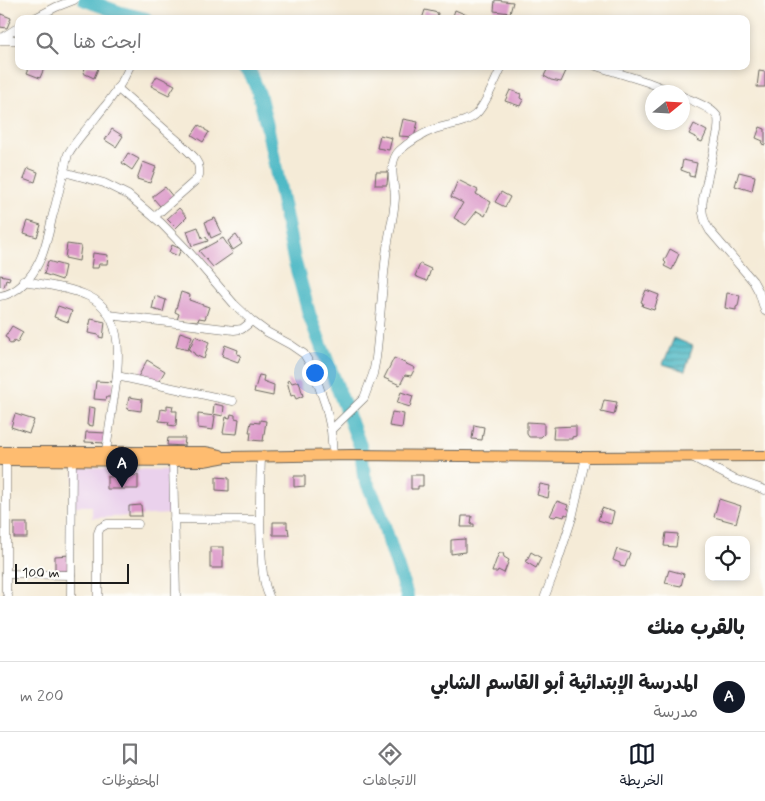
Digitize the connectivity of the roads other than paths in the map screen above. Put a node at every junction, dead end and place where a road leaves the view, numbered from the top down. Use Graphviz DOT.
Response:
graph roads {
  1 [pos="74,0"];
  2 [pos="41,15"];
  3 [pos="15,30"];
  4 [pos="0,39"];
  5 [pos="15,40"];
  6 [pos="128,70"];
  7 [pos="500,70"];
  8 [pos="609,70"];
  9 [pos="655,85"];
  10 [pos="117,88"];
  11 [pos="690,100"];
  12 [pos="64,172"];
  13 [pos="154,217"];
  14 [pos="24,282"];
  15 [pos="0,296"];
  16 [pos="765,311"];
  17 [pos="109,315"];
  18 [pos="252,321"];
  19 [pos="118,376"];
  20 [pos="233,401"];
  21 [pos="331,430"];
  22 [pos="106,452"];
  23 [pos="333,455"];
  24 [pos="226,456"];
  25 [pos="261,456"];
  26 [pos="690,456"];
  27 [pos="765,456"];
  28 [pos="2,457"];
  29 [pos="586,457"];
  30 [pos="72,460"];
  31 [pos="173,461"];
  32 [pos="765,490"];
  33 [pos="174,519"];
  34 [pos="259,520"];
  35 [pos="138,524"];
  36 [pos="3,550"];
  37 [pos="6,574"];
  38 [pos="71,574"];
  39 [pos="8,596"];
  40 [pos="71,596"];
  41 [pos="98,596"];
  42 [pos="176,596"];
  43 [pos="269,596"];
  44 [pos="545,596"];
  1 -- 2 [label="street"];
  3 -- 4 [label="street"];
  4 -- 5 [label="street"];
  6 -- 10 [label="street"];
  7 -- 21 [label="street"];
  8 -- 9 [label="street"];
  10 -- 12 [label="street"];
  10 -- 13 [label="street"];
  11 -- 16 [label="street"];
  12 -- 13 [label="street"];
  12 -- 14 [label="street"];
  13 -- 18 [label="street"];
  14 -- 15 [label="street"];
  14 -- 17 [label="street"];
  17 -- 18 [label="street"];
  17 -- 19 [label="street"];
  18 -- 21 [label="street"];
  19 -- 20 [label="street"];
  19 -- 22 [label="street"];
  21 -- 23 [label="street"];
  22 -- 24 [label="main road"];
  22 -- 28 [label="main road"];
  23 -- 25 [label="main road"];
  23 -- 29 [label="main road"];
  24 -- 25 [label="main road"];
  24 -- 31 [label="main road"];
  25 -- 34 [label="street"];
  26 -- 27 [label="main road"];
  26 -- 29 [label="main road"];
  26 -- 32 [label="street"];
  28 -- 30 [label="main road"];
  28 -- 36 [label="street"];
  29 -- 44 [label="street"];
  30 -- 31 [label="main road"];
  30 -- 38 [label="street"];
  31 -- 33 [label="street"];
  33 -- 34 [label="street"];
  33 -- 42 [label="street"];
  34 -- 43 [label="street"];
  35 -- 41 [label="street"];
  36 -- 37 [label="street"];
  37 -- 38 [label="street"];
  37 -- 39 [label="street"];
  38 -- 40 [label="street"];
}
